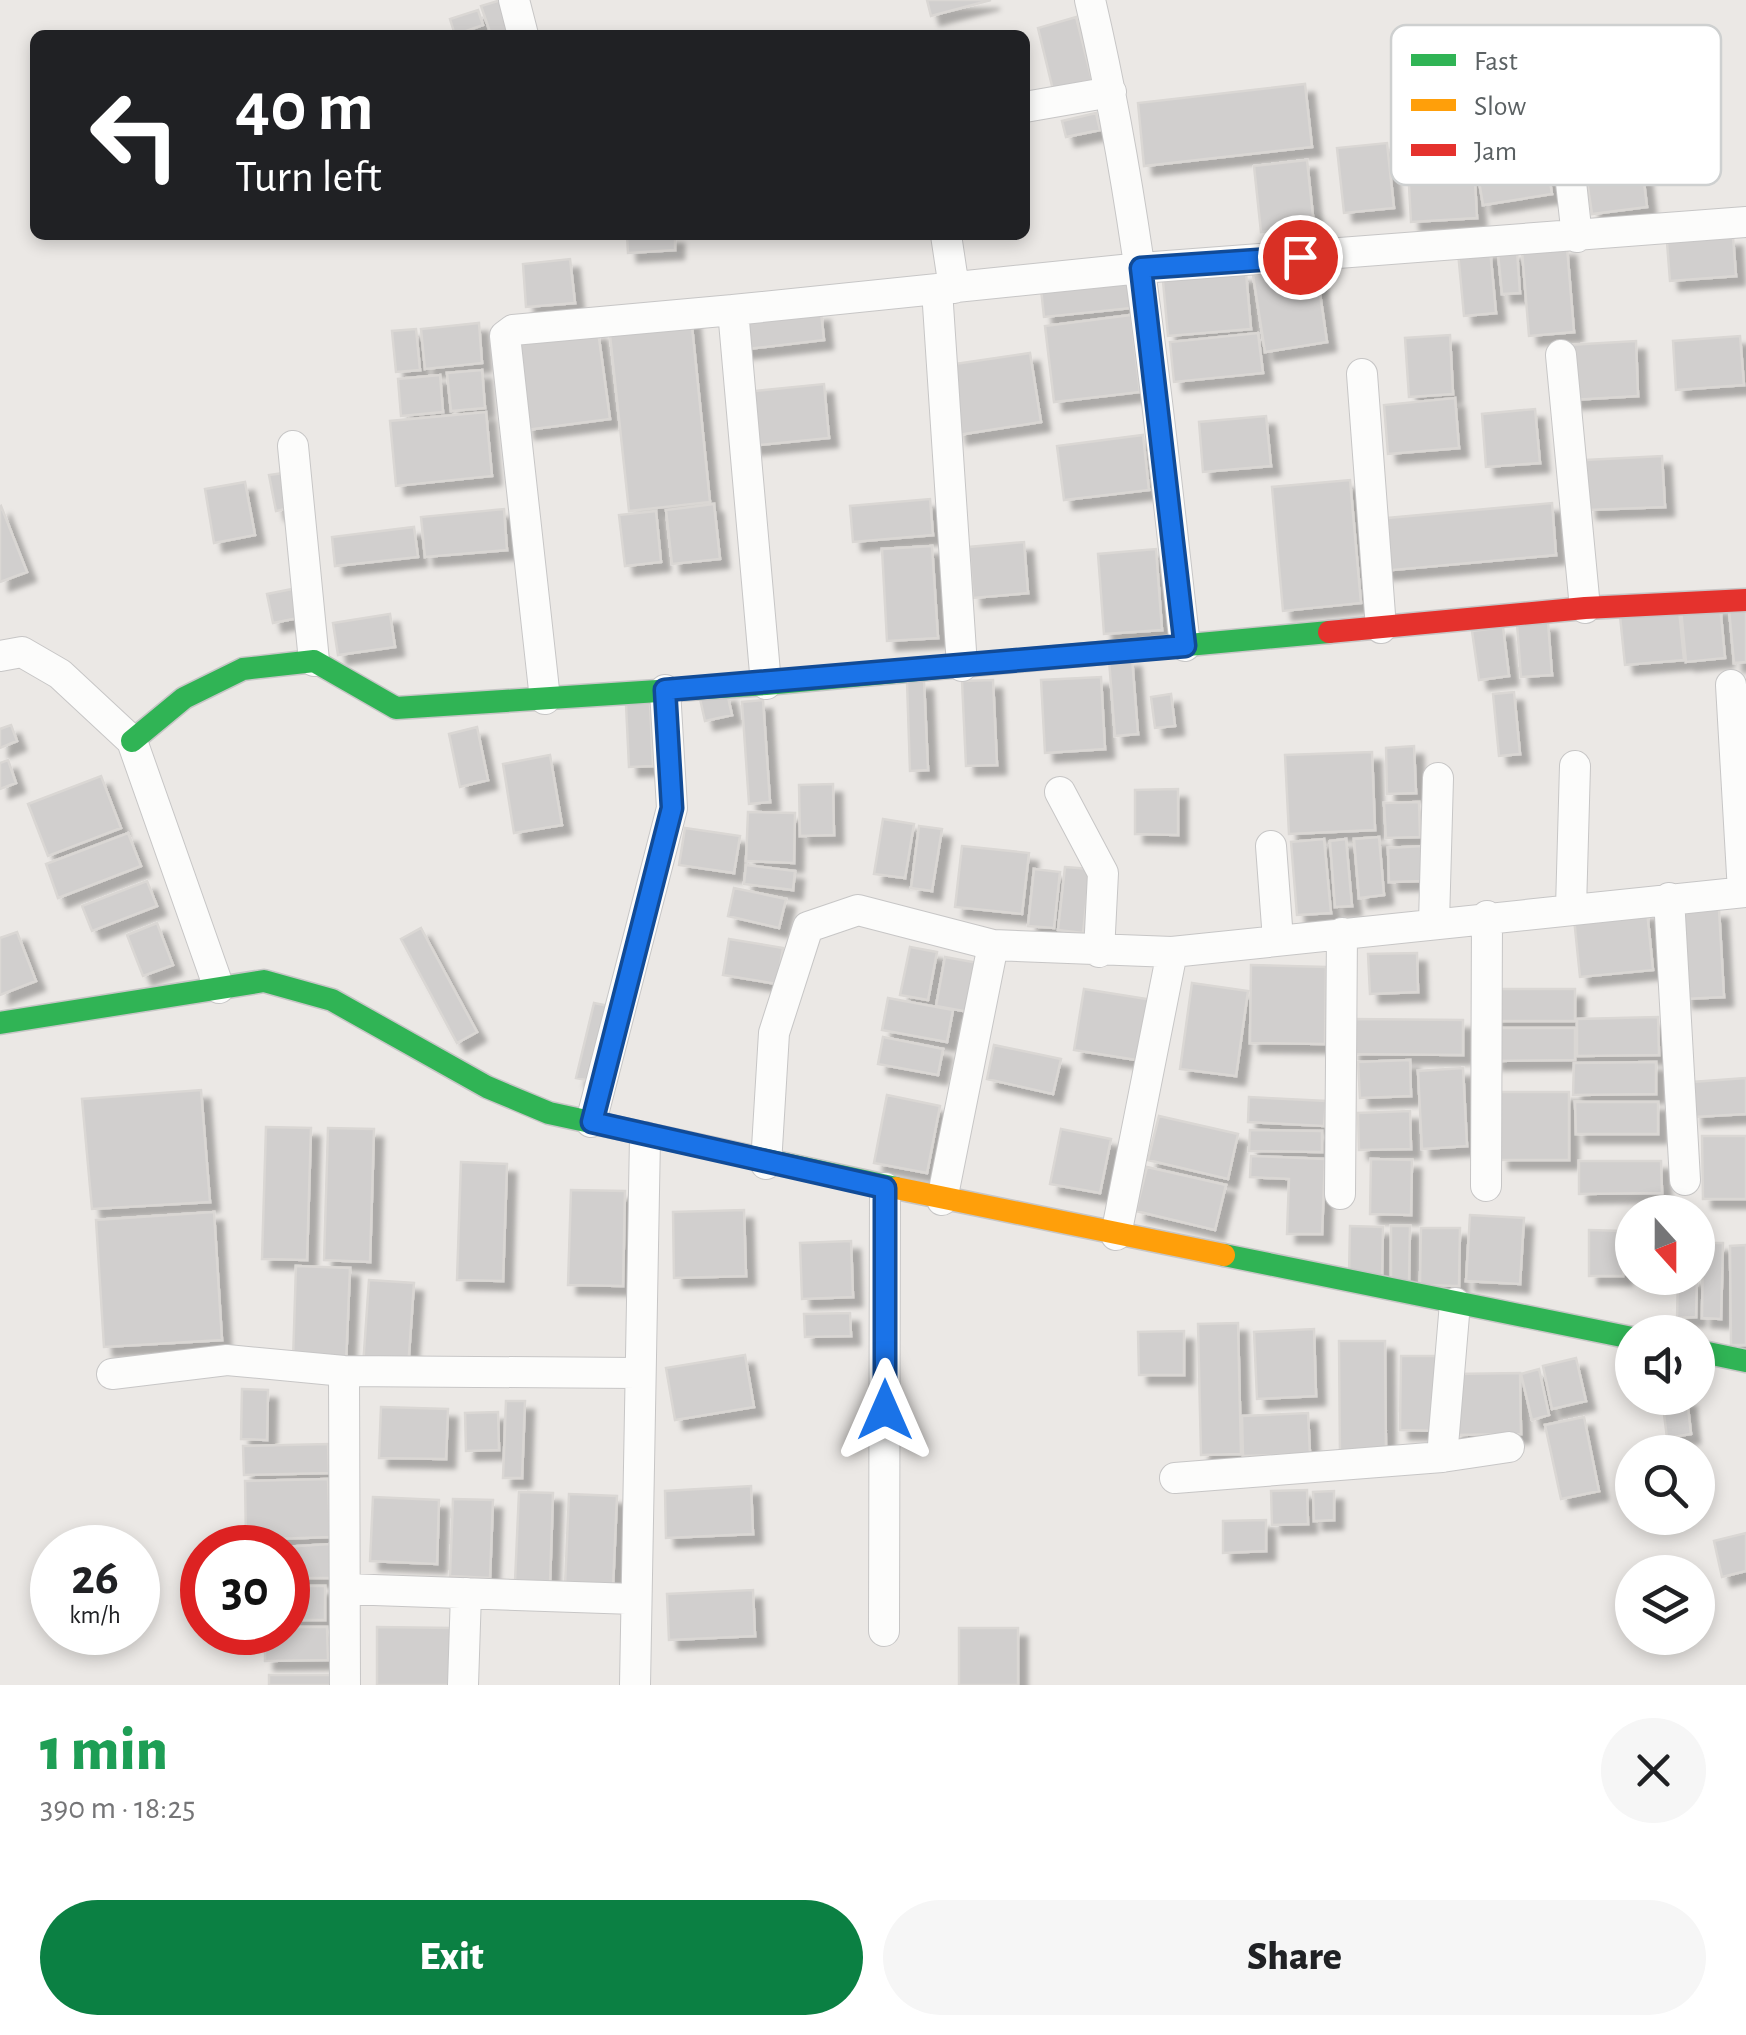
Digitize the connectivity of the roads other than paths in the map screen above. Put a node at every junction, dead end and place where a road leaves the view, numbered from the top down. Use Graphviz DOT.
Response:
graph roads {
  1 [pos="514,0"];
  2 [pos="1090,0"];
  3 [pos="522,30"];
  4 [pos="1112,92"];
  5 [pos="1030,105"];
  6 [pos="1571,185"];
  7 [pos="1746,222"];
  8 [pos="1577,237"];
  9 [pos="946,240"];
  10 [pos="1141,268"];
  11 [pos="945,289"];
  12 [pos="732,310"];
  13 [pos="1561,355"];
  14 [pos="1362,374"];
  15 [pos="293,446"];
  16 [pos="1746,600"];
  17 [pos="1585,608"];
  18 [pos="1381,628"];
  19 [pos="1185,646"];
  20 [pos="0,656"];
  21 [pos="314,661"];
  22 [pos="962,666"];
  23 [pos="766,684"];
  24 [pos="1731,685"];
  25 [pos="665,690"];
  26 [pos="545,698"];
  27 [pos="132,741"];
  28 [pos="1575,766"];
  29 [pos="1438,778"];
  30 [pos="1060,792"];
  31 [pos="1271,846"];
  32 [pos="1745,892"];
  33 [pos="1668,898"];
  34 [pos="1571,908"];
  35 [pos="1486,916"];
  36 [pos="1434,922"];
  37 [pos="1342,933"];
  38 [pos="1278,940"];
  39 [pos="993,945"];
  40 [pos="1098,952"];
  41 [pos="1172,952"];
  42 [pos="219,988"];
  43 [pos="0,1022"];
  44 [pos="592,1122"];
  45 [pos="645,1137"];
  46 [pos="766,1164"];
  47 [pos="1685,1180"];
  48 [pos="1486,1186"];
  49 [pos="885,1188"];
  50 [pos="1340,1194"];
  51 [pos="942,1200"];
  52 [pos="1116,1235"];
  53 [pos="1456,1303"];
  54 [pos="1615,1335"];
  55 [pos="1715,1355"];
  56 [pos="1746,1361"];
  57 [pos="344,1372"];
  58 [pos="638,1373"];
  59 [pos="112,1374"];
  60 [pos="1508,1447"];
  61 [pos="1442,1457"];
  62 [pos="1176,1478"];
  63 [pos="345,1589"];
  64 [pos="466,1593"];
  65 [pos="634,1600"];
  66 [pos="884,1631"];
  67 [pos="345,1685"];
  68 [pos="463,1685"];
  69 [pos="634,1685"];
  1 -- 3 [label="street"];
  2 -- 4 [label="street"];
  4 -- 5 [label="street"];
  4 -- 10 [label="street"];
  6 -- 8 [label="street"];
  7 -- 8 [label="street"];
  8 -- 10 [label="street"];
  9 -- 11 [label="street"];
  10 -- 11 [label="street"];
  10 -- 19 [label="street"];
  11 -- 12 [label="street"];
  11 -- 22 [label="street"];
  12 -- 23 [label="street"];
  12 -- 26 [label="street"];
  13 -- 17 [label="street"];
  14 -- 18 [label="street"];
  15 -- 21 [label="street"];
  16 -- 17 [label="street"];
  17 -- 18 [label="street"];
  18 -- 19 [label="street"];
  19 -- 22 [label="street"];
  20 -- 27 [label="street"];
  21 -- 26 [label="street"];
  21 -- 27 [label="street"];
  22 -- 23 [label="street"];
  23 -- 25 [label="street"];
  24 -- 32 [label="street"];
  25 -- 26 [label="street"];
  25 -- 44 [label="street"];
  27 -- 42 [label="street"];
  28 -- 34 [label="street"];
  29 -- 36 [label="street"];
  30 -- 40 [label="street"];
  31 -- 38 [label="street"];
  32 -- 33 [label="street"];
  33 -- 34 [label="street"];
  33 -- 47 [label="street"];
  34 -- 35 [label="street"];
  35 -- 36 [label="street"];
  35 -- 48 [label="street"];
  36 -- 37 [label="street"];
  37 -- 38 [label="street"];
  37 -- 50 [label="street"];
  38 -- 41 [label="street"];
  39 -- 40 [label="street"];
  39 -- 46 [label="street"];
  39 -- 51 [label="street"];
  40 -- 41 [label="street"];
  41 -- 52 [label="street"];
  42 -- 43 [label="street"];
  42 -- 44 [label="street"];
  44 -- 45 [label="street"];
  45 -- 46 [label="street"];
  45 -- 58 [label="street"];
  46 -- 49 [label="street"];
  49 -- 51 [label="street"];
  49 -- 66 [label="street"];
  51 -- 52 [label="street"];
  52 -- 53 [label="street"];
  53 -- 54 [label="street"];
  53 -- 61 [label="street"];
  55 -- 56 [label="street"];
  57 -- 58 [label="street"];
  57 -- 59 [label="street"];
  57 -- 63 [label="street"];
  58 -- 65 [label="street"];
  60 -- 61 [label="street"];
  61 -- 62 [label="street"];
  63 -- 64 [label="street"];
  63 -- 67 [label="street"];
  64 -- 65 [label="street"];
  64 -- 68 [label="street"];
  65 -- 69 [label="street"];
}
